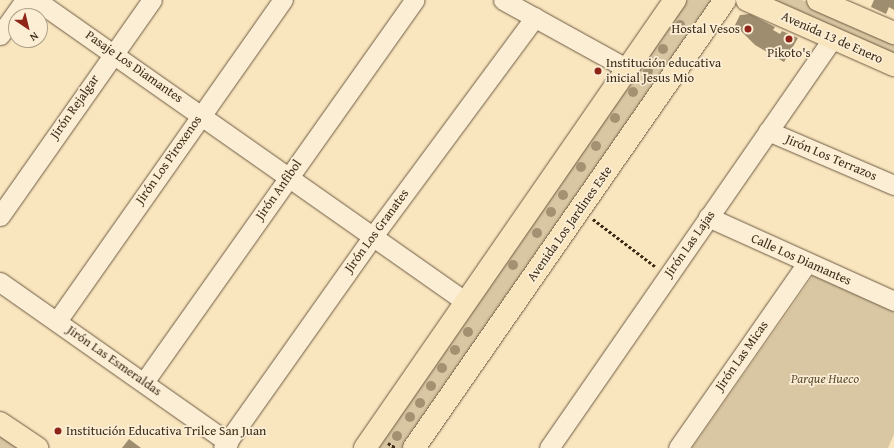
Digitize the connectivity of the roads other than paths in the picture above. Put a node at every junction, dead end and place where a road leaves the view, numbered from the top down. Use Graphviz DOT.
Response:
graph roads {
  1 [pos="25,0"];
  2 [pos="36,0"];
  3 [pos="152,0"];
  4 [pos="283,0"];
  5 [pos="414,0"];
  6 [pos="503,0"];
  7 [pos="675,0"];
  8 [pos="725,0"];
  9 [pos="748,0"];
  10 [pos="818,0"];
  11 [pos="535,17"];
  12 [pos="894,33"];
  13 [pos="0,35"];
  14 [pos="832,39"];
  15 [pos="113,52"];
  16 [pos="894,65"];
  17 [pos="628,69"];
  18 [pos="201,114"];
  19 [pos="768,131"];
  20 [pos="288,176"];
  21 [pos="894,185"];
  22 [pos="0,216"];
  23 [pos="708,217"];
  24 [pos="373,236"];
  25 [pos="807,263"];
  26 [pos="0,282"];
  27 [pos="894,301"];
  28 [pos="466,302"];
  29 [pos="57,321"];
  30 [pos="144,382"];
  31 [pos="0,423"];
  32 [pos="226,445"];
  33 [pos="420,446"];
  34 [pos="37,448"];
  35 [pos="365,448"];
  36 [pos="549,448"];
  37 [pos="678,448"];
  1 -- 13 [label="street"];
  2 -- 15 [label="street, Pasaje Los Diamantes"];
  3 -- 15 [label="street, Jirón Rejalgar"];
  4 -- 18 [label="street, Jirón Los Piroxenos"];
  5 -- 20 [label="street, Jirón Anfibol"];
  6 -- 11 [label="street"];
  7 -- 17 [label="main road"];
  8 -- 33 [label="main road, Avenida Los Jardines Este"];
  9 -- 14 [label="main road, Avenida 13 de Enero"];
  10 -- 12 [label="main road"];
  11 -- 17 [label="street"];
  11 -- 24 [label="street, Jirón Los Granates"];
  14 -- 16 [label="main road, Avenida 13 de Enero"];
  14 -- 19 [label="street, Jirón Las Lajas"];
  15 -- 18 [label="street, Pasaje Los Diamantes"];
  15 -- 22 [label="street, Jirón Rejalgar"];
  17 -- 28 [label="main road"];
  18 -- 20 [label="street, Pasaje Los Diamantes"];
  18 -- 29 [label="street, Jirón Los Piroxenos"];
  19 -- 21 [label="street, Jirón Los Terrazos"];
  19 -- 23 [label="street, Jirón Las Lajas"];
  20 -- 24 [label="street, Pasaje Los Diamantes"];
  20 -- 30 [label="street, Jirón Anfibol"];
  23 -- 25 [label="street, Calle Los Diamantes"];
  23 -- 36 [label="street, Jirón Las Lajas"];
  24 -- 28 [label="street, Pasaje Los Diamantes"];
  24 -- 32 [label="street, Jirón Los Granates"];
  25 -- 27 [label="street, Calle Los Diamantes"];
  25 -- 37 [label="street, Jirón Las Micas"];
  26 -- 29 [label="street, Jirón Las Esmeraldas"];
  28 -- 35 [label="main road"];
  29 -- 30 [label="street, Jirón Las Esmeraldas"];
  30 -- 32 [label="street, Jirón Las Esmeraldas"];
  31 -- 34 [label="main road"];
}
